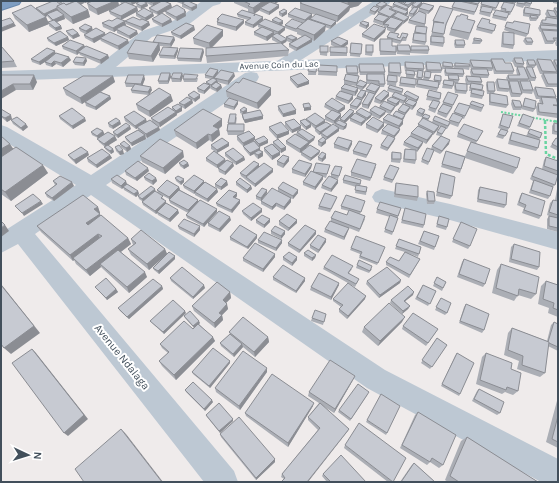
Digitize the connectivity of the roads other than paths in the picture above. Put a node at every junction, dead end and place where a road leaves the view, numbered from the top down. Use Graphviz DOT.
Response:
graph roads {
  1 [pos="14,1"];
  2 [pos="215,1"];
  3 [pos="384,1"];
  4 [pos="1,6"];
  5 [pos="558,55"];
  6 [pos="282,65"];
  7 [pos="99,72"];
  8 [pos="1,76"];
  9 [pos="1,131"];
  10 [pos="90,184"];
  11 [pos="382,197"];
  12 [pos="11,238"];
  13 [pos="558,241"];
  14 [pos="558,475"];
  15 [pos="222,482"];
  1 -- 4 [label="highway"];
  2 -- 7 [label="street"];
  3 -- 6 [label="street"];
  5 -- 6 [label="street, Avenue Coin du Lac"];
  6 -- 7 [label="street, Avenue Coin du Lac"];
  6 -- 10 [label="street"];
  7 -- 8 [label="street, Avenue Coin du Lac"];
  9 -- 10 [label="street"];
  10 -- 12 [label="street"];
  10 -- 14 [label="street"];
  11 -- 13 [label="street"];
  12 -- 15 [label="street, Avenue Ndalaga"];
}
